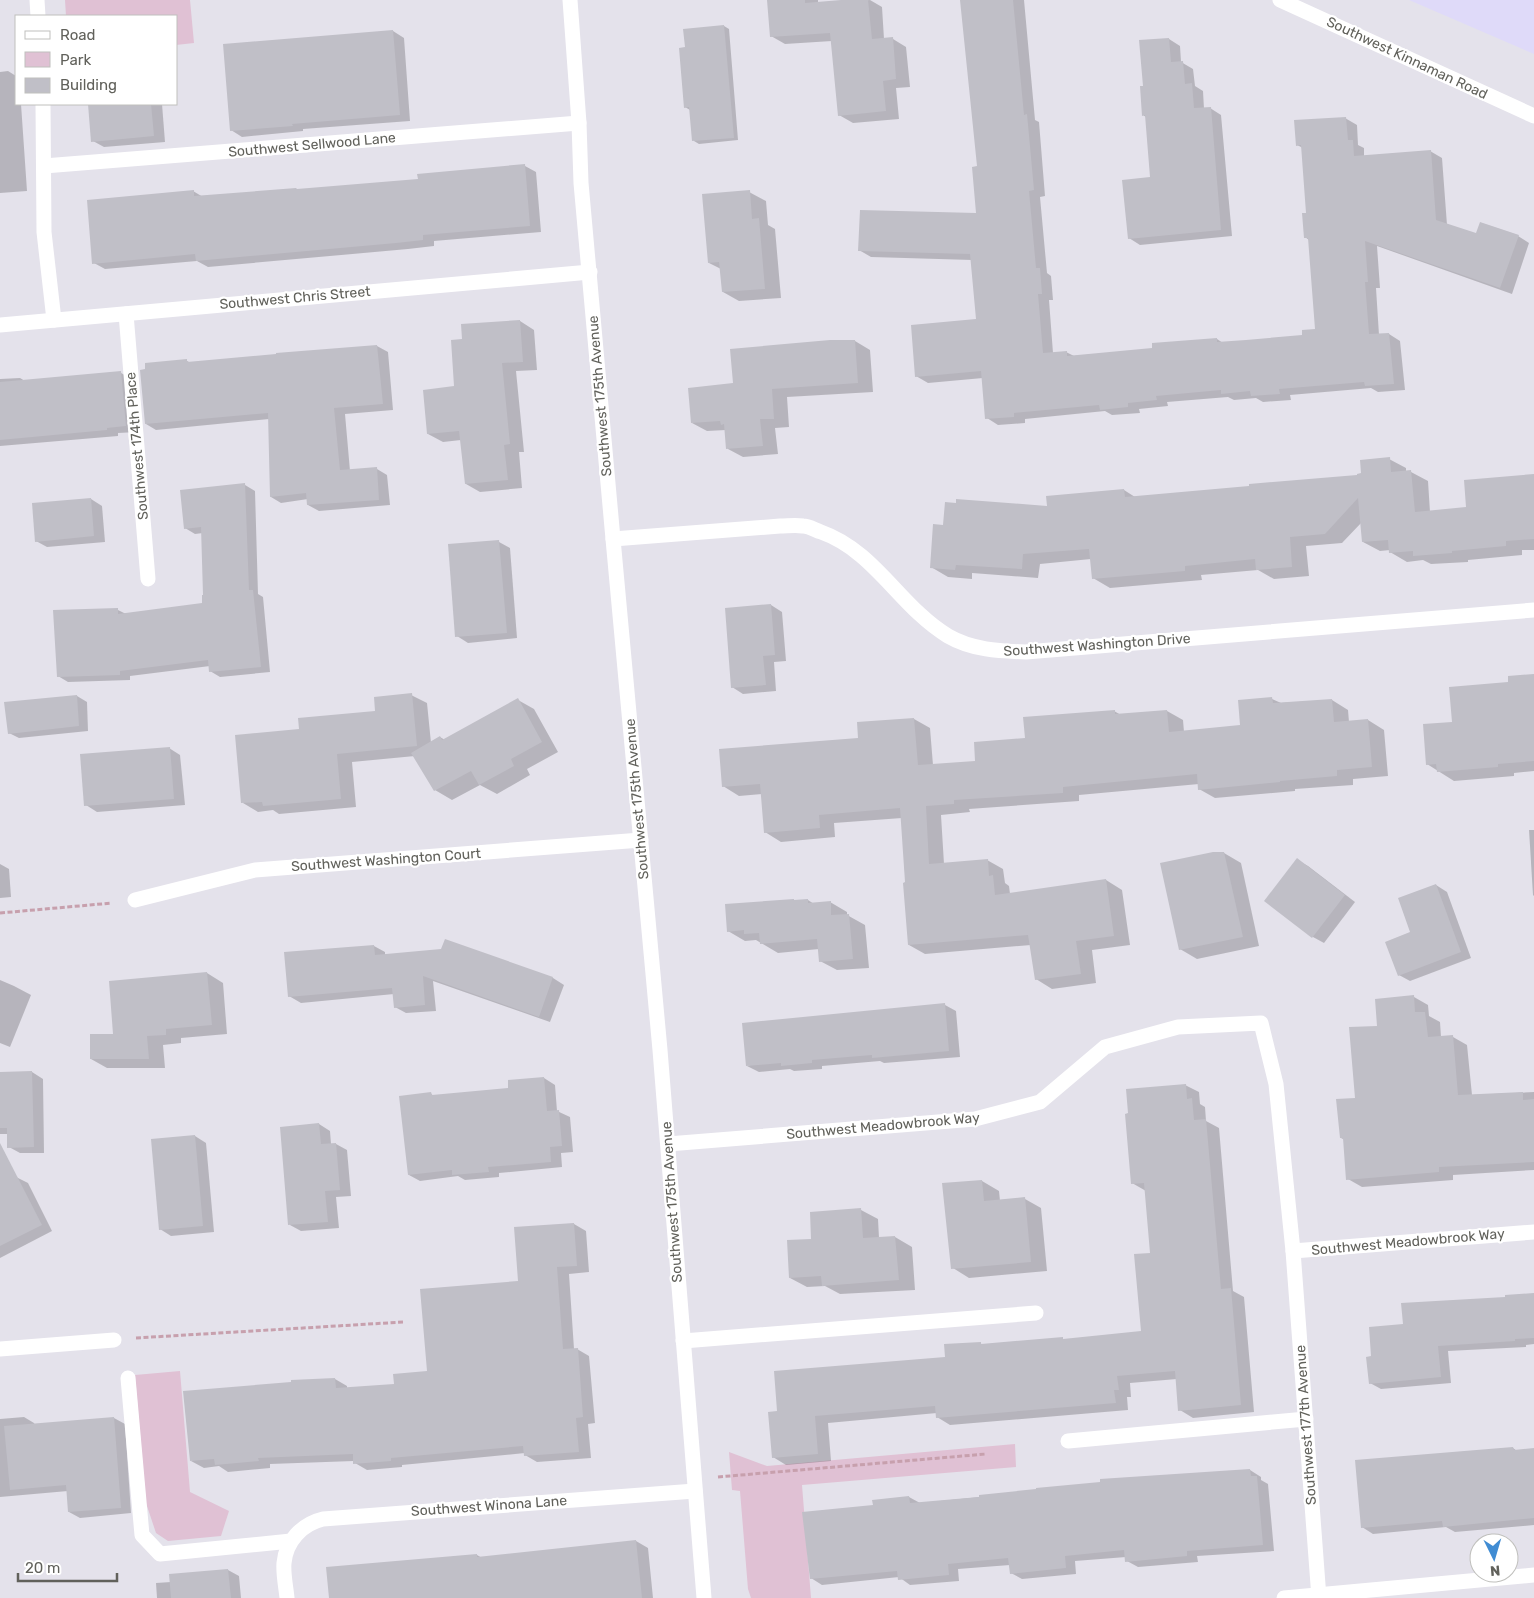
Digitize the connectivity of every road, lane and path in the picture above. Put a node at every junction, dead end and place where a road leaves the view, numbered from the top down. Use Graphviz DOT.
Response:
graph roads {
  1 [pos="37,0"];
  2 [pos="570,0"];
  3 [pos="1280,0"];
  4 [pos="38,15"];
  5 [pos="43,105"];
  6 [pos="1534,116"];
  7 [pos="579,123"];
  8 [pos="44,166"];
  9 [pos="590,272"];
  10 [pos="126,314"];
  11 [pos="54,320"];
  12 [pos="0,325"];
  13 [pos="612,539"];
  14 [pos="148,579"];
  15 [pos="1534,610"];
  16 [pos="641,840"];
  17 [pos="134,900"];
  18 [pos="0,913"];
  19 [pos="668,1144"];
  20 [pos="1534,1232"];
  21 [pos="1293,1252"];
  22 [pos="1036,1313"];
  23 [pos="403,1322"];
  24 [pos="114,1340"];
  25 [pos="683,1341"];
  26 [pos="0,1349"];
  27 [pos="128,1378"];
  28 [pos="1306,1419"];
  29 [pos="1068,1441"];
  30 [pos="986,1454"];
  31 [pos="695,1485"];
  32 [pos="291,1541"];
  33 [pos="1534,1575"];
  34 [pos="1319,1596"];
  35 [pos="287,1598"];
  36 [pos="704,1598"];
  37 [pos="1284,1598"];
  1 -- 4 [label="street"];
  2 -- 7 [label="street, Southwest 175th Avenue"];
  3 -- 6 [label="street, Southwest Kinnaman Road"];
  5 -- 8 [label="street"];
  7 -- 8 [label="street, Southwest Sellwood Lane"];
  7 -- 9 [label="street, Southwest 175th Avenue"];
  8 -- 11 [label="street"];
  9 -- 10 [label="street, Southwest Chris Street"];
  9 -- 13 [label="street, Southwest 175th Avenue"];
  10 -- 11 [label="street, Southwest Chris Street"];
  10 -- 14 [label="street, Southwest 174th Place"];
  11 -- 12 [label="street, Southwest Chris Street"];
  13 -- 15 [label="street, Southwest Washington Drive"];
  13 -- 16 [label="street, Southwest 175th Avenue"];
  16 -- 17 [label="street, Southwest Washington Court"];
  16 -- 19 [label="street, Southwest 175th Avenue"];
  17 -- 18 [label="path"];
  19 -- 21 [label="street, Southwest Meadowbrook Way"];
  19 -- 25 [label="street, Southwest 175th Avenue"];
  20 -- 21 [label="street, Southwest Meadowbrook Way"];
  21 -- 28 [label="street, Southwest 177th Avenue"];
  22 -- 25 [label="street"];
  23 -- 24 [label="path"];
  24 -- 26 [label="street"];
  25 -- 31 [label="street, Southwest 175th Avenue"];
  27 -- 32 [label="street"];
  28 -- 29 [label="street"];
  28 -- 34 [label="street, Southwest 177th Avenue"];
  30 -- 31 [label="path"];
  31 -- 32 [label="street, Southwest Winona Lane"];
  31 -- 36 [label="street, Southwest 175th Avenue"];
  32 -- 35 [label="street"];
  33 -- 34 [label="street"];
  34 -- 37 [label="street"];
}
